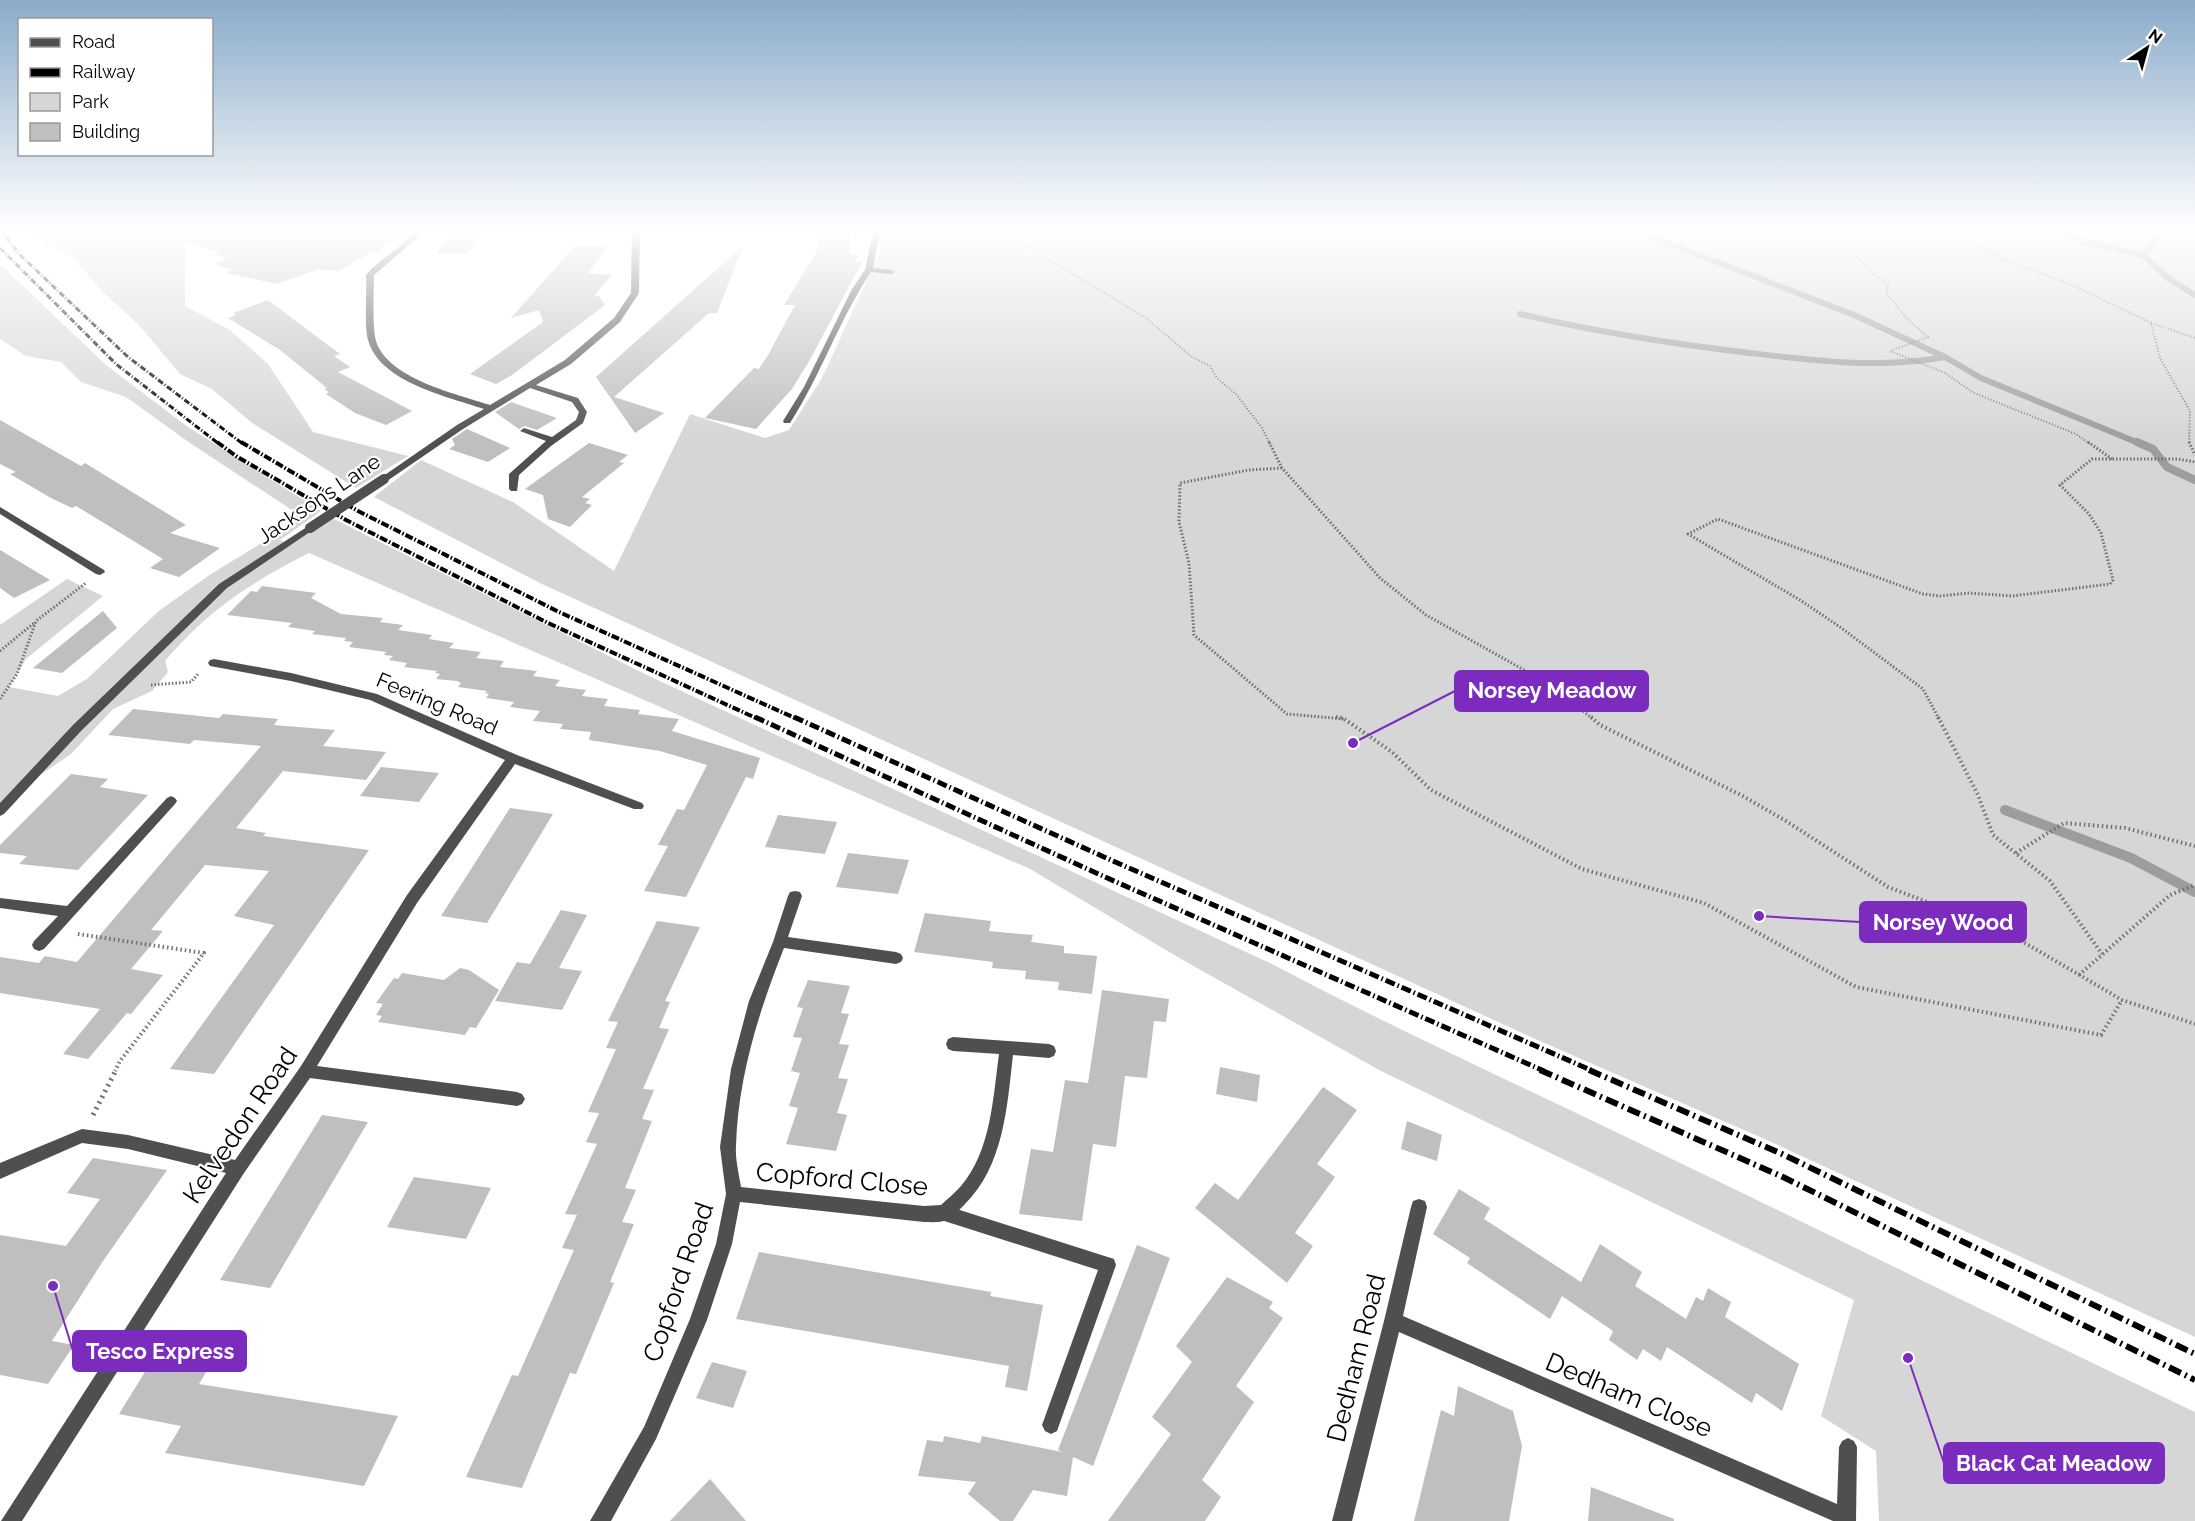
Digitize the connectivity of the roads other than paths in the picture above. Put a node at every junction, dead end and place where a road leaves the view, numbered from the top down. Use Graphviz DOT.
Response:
graph roads {
  1 [pos="371,299"];
  2 [pos="631,299"];
  3 [pos="851,299"];
  4 [pos="529,385"];
  5 [pos="491,408"];
  6 [pos="787,421"];
  7 [pos="524,430"];
  8 [pos="554,440"];
  9 [pos="514,489"];
  10 [pos="0,510"];
  11 [pos="100,572"];
  12 [pos="213,663"];
  13 [pos="513,758"];
  14 [pos="171,801"];
  15 [pos="638,806"];
  16 [pos="0,811"];
  17 [pos="795,896"];
  18 [pos="0,903"];
  19 [pos="70,912"];
  20 [pos="780,942"];
  21 [pos="39,945"];
  22 [pos="896,958"];
  23 [pos="953,1044"];
  24 [pos="1007,1048"];
  25 [pos="1050,1052"];
  26 [pos="306,1071"];
  27 [pos="517,1099"];
  28 [pos="238,1168"];
  29 [pos="0,1171"];
  30 [pos="734,1194"];
  31 [pos="1419,1206"];
  32 [pos="944,1213"];
  33 [pos="1393,1321"];
  34 [pos="1051,1425"];
  35 [pos="1848,1447"];
  36 [pos="1845,1519"];
  37 [pos="11,1521"];
  38 [pos="600,1521"];
  39 [pos="1342,1521"];
  1 -- 5 [label="street"];
  2 -- 4 [label="street, Jacksons Lane"];
  3 -- 6 [label="street"];
  4 -- 5 [label="street, Jacksons Lane"];
  4 -- 8 [label="street"];
  5 -- 16 [label="street, Jacksons Lane, bridge"];
  7 -- 8 [label="street"];
  8 -- 9 [label="street"];
  10 -- 11 [label="street"];
  12 -- 13 [label="street, Feering Road"];
  13 -- 15 [label="street, Feering Road"];
  13 -- 26 [label="street, Kelvedon Road"];
  14 -- 19 [label="street"];
  17 -- 20 [label="street, Copford Road"];
  18 -- 19 [label="street"];
  19 -- 21 [label="street"];
  20 -- 22 [label="street"];
  20 -- 30 [label="street, Copford Road"];
  23 -- 24 [label="street"];
  24 -- 25 [label="street"];
  24 -- 32 [label="street, Copford Close"];
  26 -- 27 [label="street"];
  26 -- 28 [label="street, Kelvedon Road"];
  28 -- 29 [label="street"];
  28 -- 37 [label="street, Kelvedon Road"];
  30 -- 32 [label="street, Copford Close"];
  30 -- 38 [label="street, Copford Road"];
  31 -- 33 [label="street, Dedham Road"];
  32 -- 34 [label="street"];
  33 -- 36 [label="street, Dedham Close"];
  33 -- 39 [label="street, Dedham Road"];
  35 -- 36 [label="street, Dedham Close"];
}
